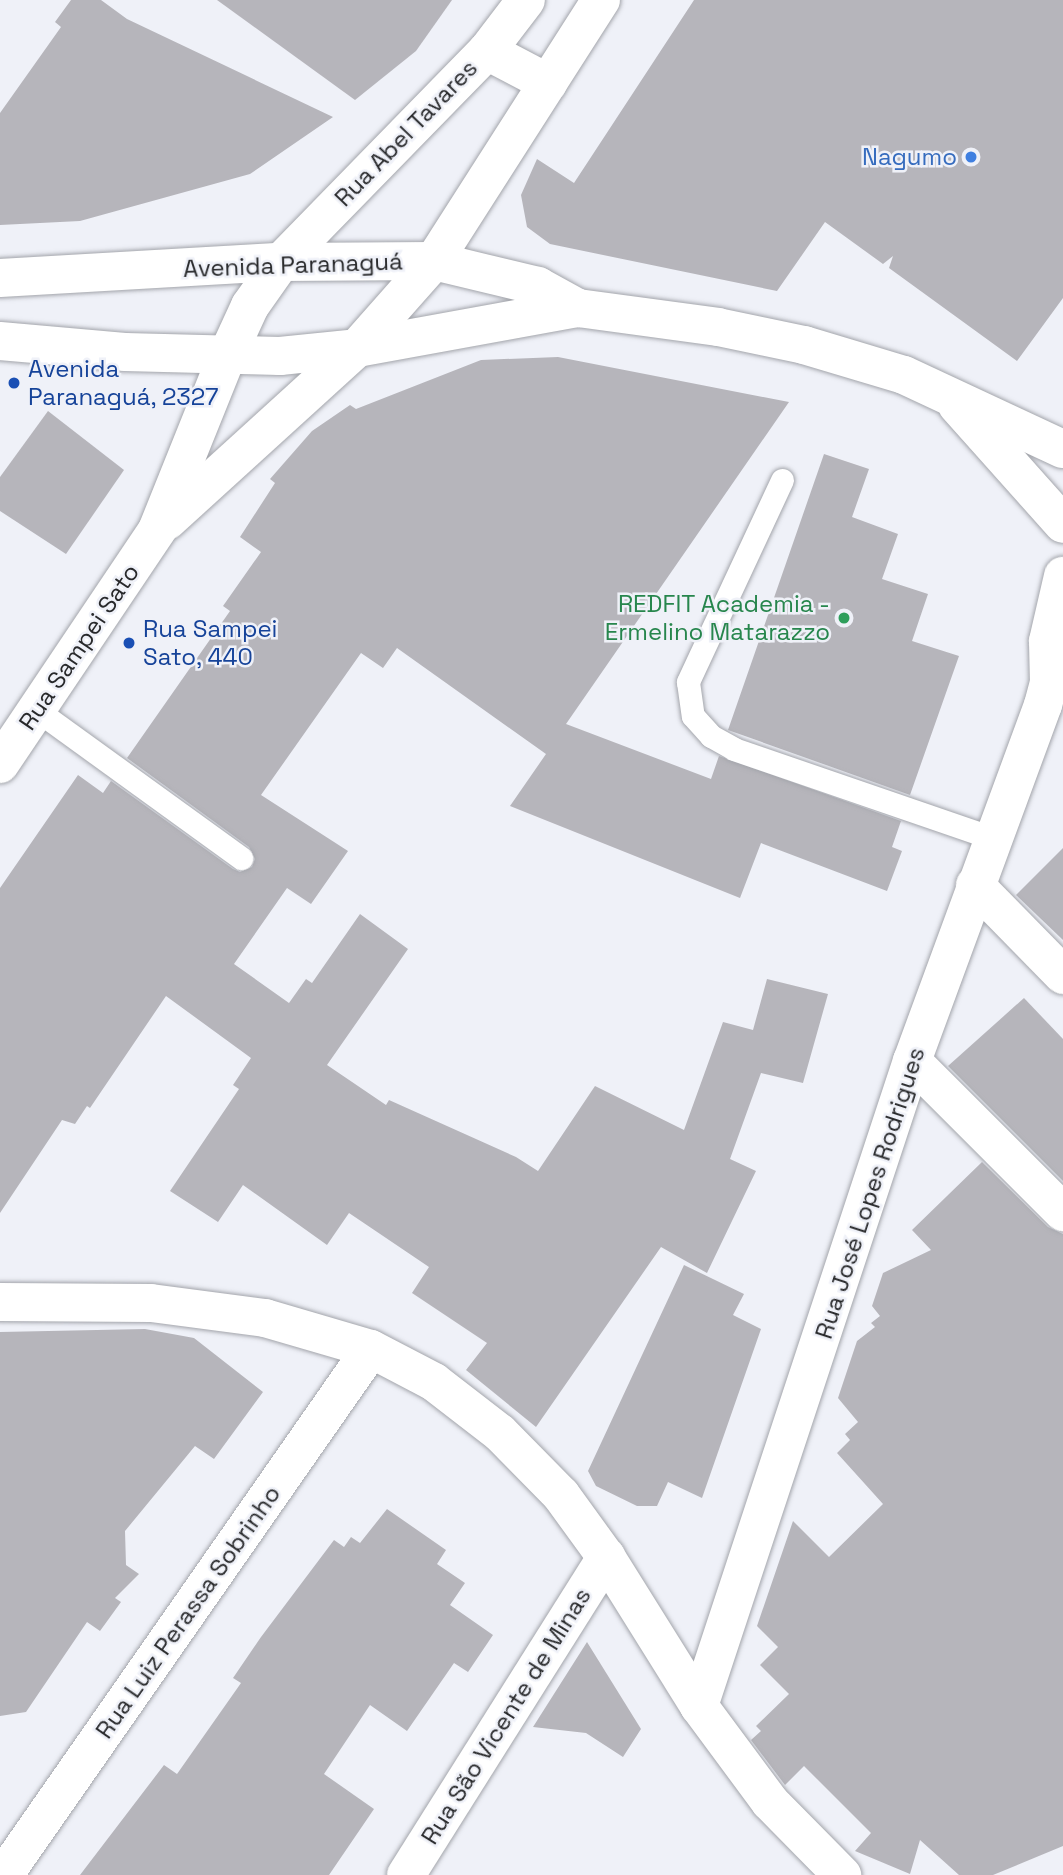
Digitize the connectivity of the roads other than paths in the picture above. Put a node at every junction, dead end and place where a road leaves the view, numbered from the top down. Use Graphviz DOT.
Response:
graph roads {
  1 [pos="526,0"];
  2 [pos="601,0"];
  3 [pos="487,51"];
  4 [pos="548,83"];
  5 [pos="433,261"];
  6 [pos="281,262"];
  7 [pos="0,278"];
  8 [pos="578,308"];
  9 [pos="0,341"];
  10 [pos="357,348"];
  11 [pos="227,356"];
  12 [pos="951,398"];
  13 [pos="1063,449"];
  14 [pos="782,480"];
  15 [pos="1063,524"];
  16 [pos="158,530"];
  17 [pos="1063,576"];
  18 [pos="1055,694"];
  19 [pos="38,710"];
  20 [pos="0,764"];
  21 [pos="992,838"];
  22 [pos="241,858"];
  23 [pos="975,885"];
  24 [pos="1063,975"];
  25 [pos="912,1061"];
  26 [pos="1063,1212"];
  27 [pos="0,1303"];
  28 [pos="371,1349"];
  29 [pos="606,1557"];
  30 [pos="699,1706"];
  31 [pos="8,1873"];
  32 [pos="406,1875"];
  33 [pos="842,1875"];
  1 -- 3 [label="street, Rua Abel Tavares"];
  2 -- 4 [label="street"];
  3 -- 4 [label="street"];
  3 -- 6 [label="street, Rua Abel Tavares"];
  4 -- 5 [label="street"];
  5 -- 6 [label="street, Avenida Paranaguá"];
  5 -- 8 [label="street, Avenida Paranaguá"];
  5 -- 10 [label="street, Rua Sampei Sato"];
  6 -- 7 [label="street, Avenida Paranaguá"];
  6 -- 11 [label="street, Rua Abel Tavares"];
  8 -- 10 [label="street, Avenida Paranaguá"];
  8 -- 12 [label="street, Avenida Paranaguá"];
  9 -- 11 [label="street, Avenida Paranaguá"];
  10 -- 11 [label="street, Avenida Paranaguá"];
  10 -- 16 [label="street, Rua Sampei Sato"];
  11 -- 16 [label="street, Rua Sampei Sato"];
  12 -- 13 [label="street, Avenida Paranaguá"];
  12 -- 15 [label="street, Avenida Paranaguá"];
  14 -- 21 [label="lane"];
  16 -- 19 [label="street, Rua Sampei Sato"];
  17 -- 18 [label="street, Rua José Lopes Rodrigues"];
  18 -- 21 [label="street, Rua José Lopes Rodrigues"];
  19 -- 20 [label="street, Rua Sampei Sato"];
  19 -- 22 [label="lane"];
  21 -- 23 [label="street, Rua José Lopes Rodrigues"];
  23 -- 24 [label="street"];
  23 -- 25 [label="street, Rua José Lopes Rodrigues"];
  25 -- 26 [label="street"];
  25 -- 30 [label="street, Rua José Lopes Rodrigues"];
  27 -- 28 [label="street"];
  28 -- 29 [label="street"];
  28 -- 31 [label="street, Rua Luiz Perassa Sobrinho"];
  29 -- 30 [label="street"];
  29 -- 32 [label="street, Rua São Vicente de Minas"];
  30 -- 33 [label="street"];
}
